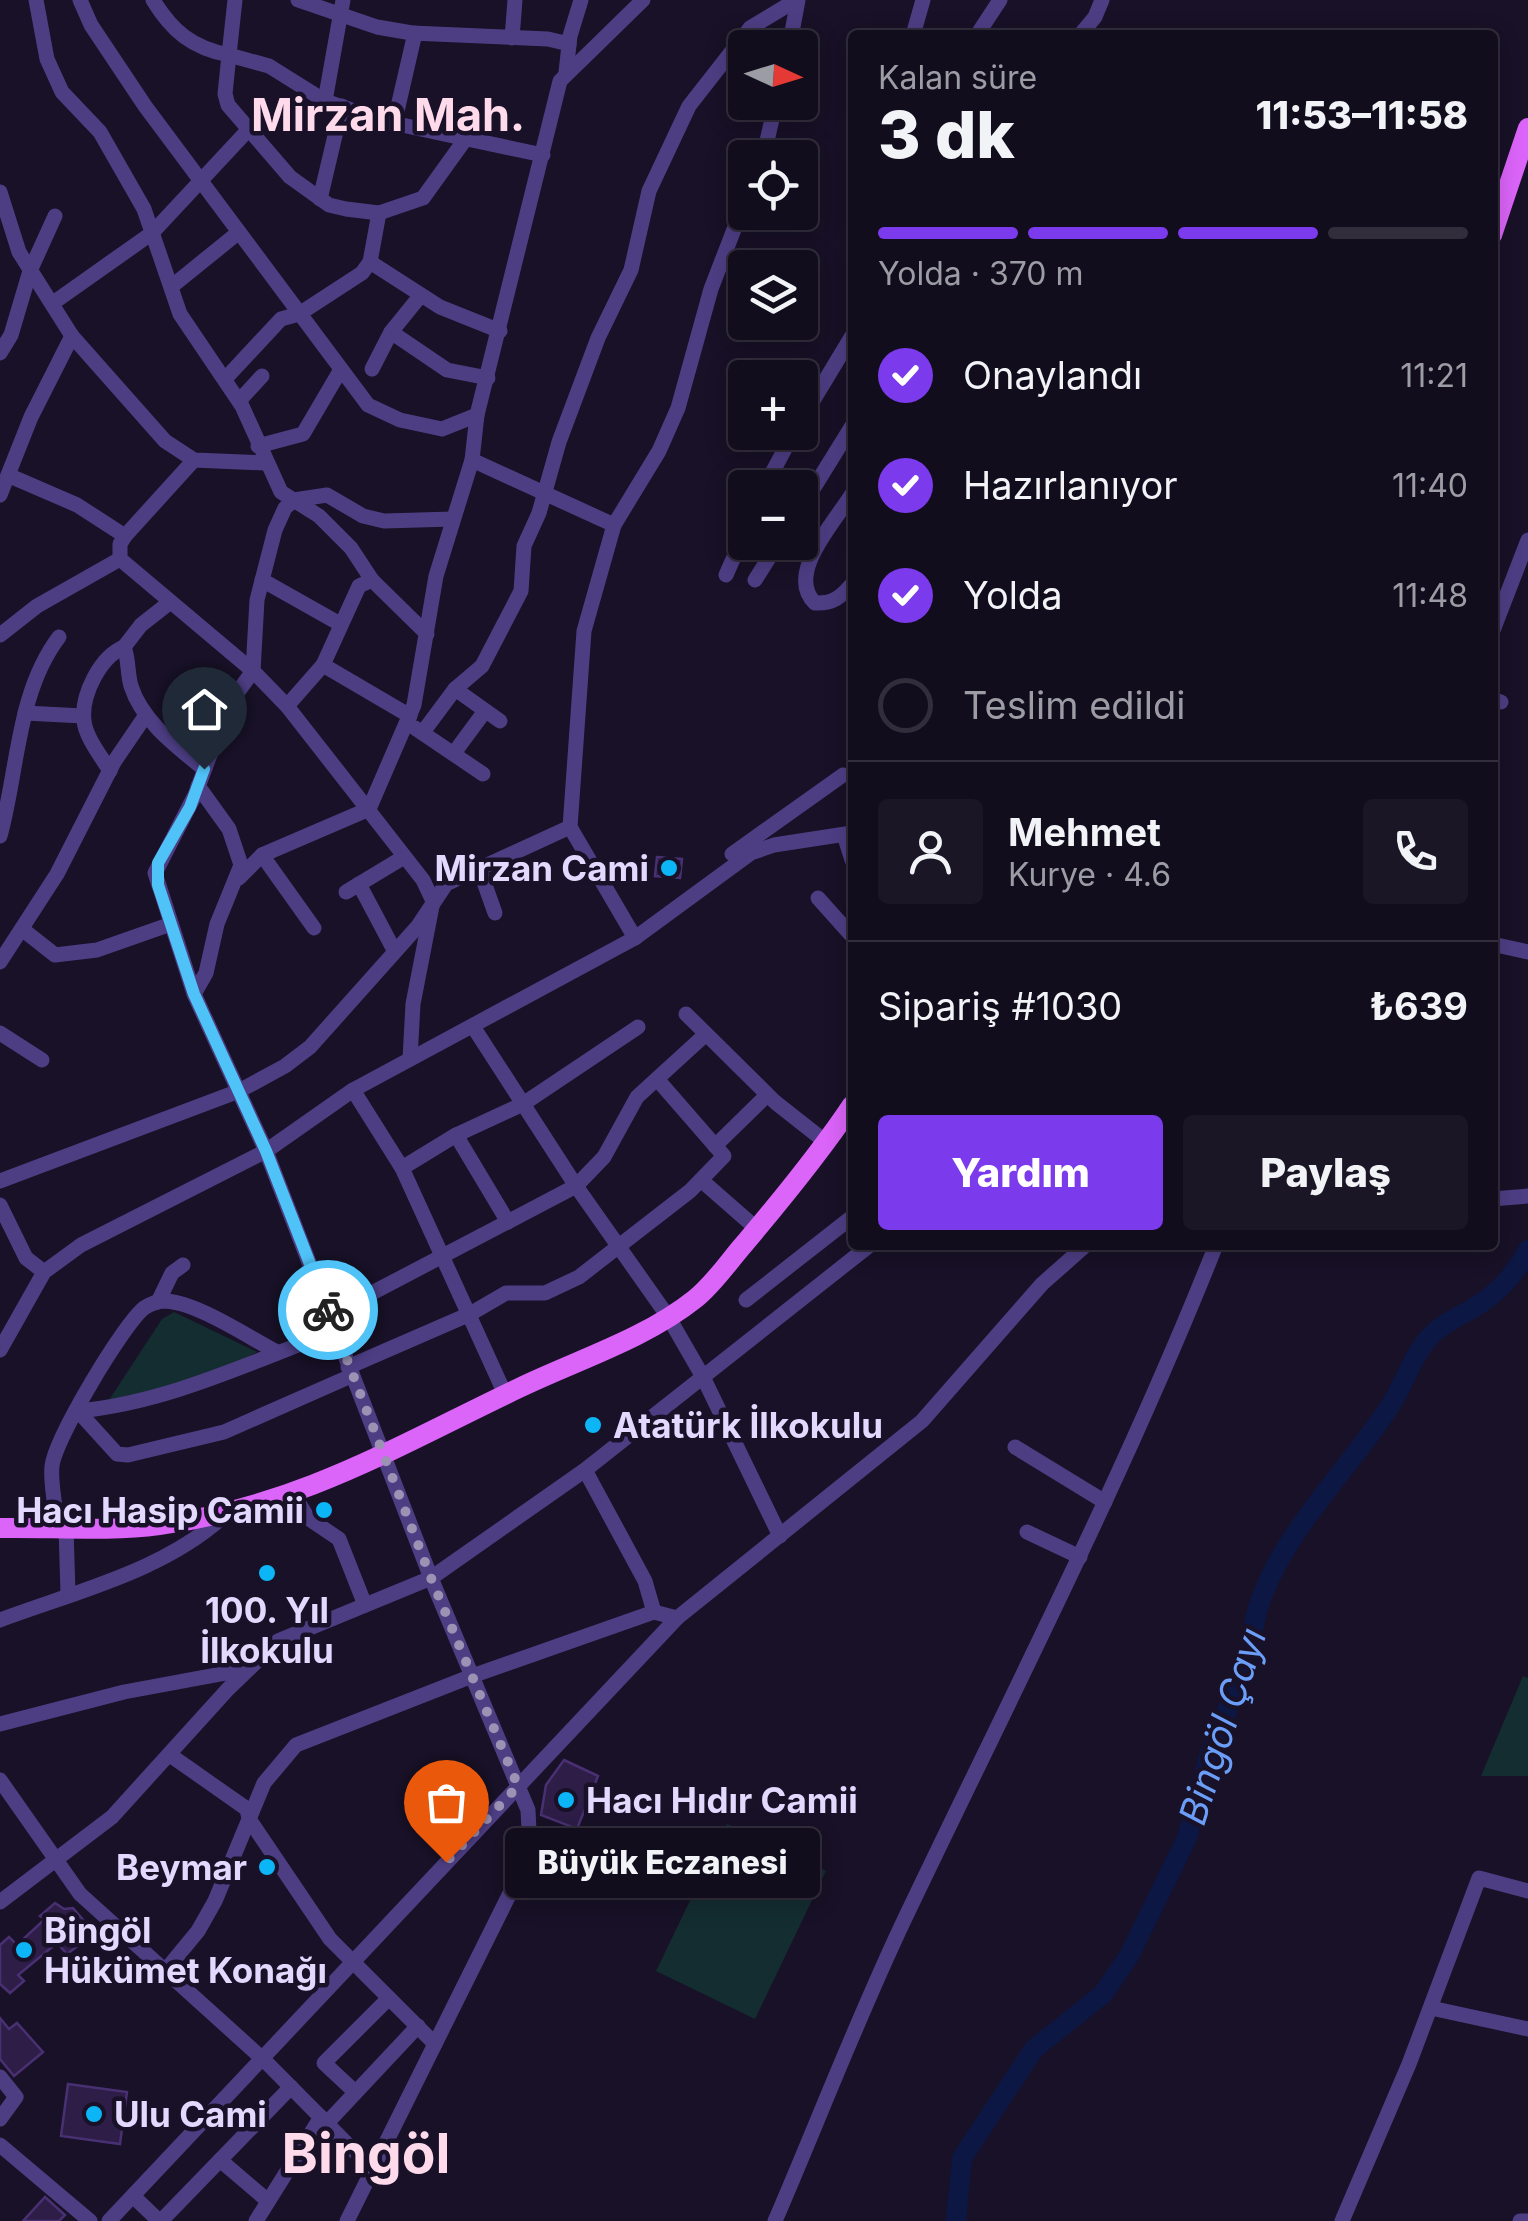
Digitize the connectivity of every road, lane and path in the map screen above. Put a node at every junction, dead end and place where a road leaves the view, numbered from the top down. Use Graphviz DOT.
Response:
graph roads {
  1 [pos="36,0"];
  2 [pos="80,0"];
  3 [pos="152,0"];
  4 [pos="236,0"];
  5 [pos="298,0"];
  6 [pos="515,0"];
  7 [pos="582,0"];
  8 [pos="643,0"];
  9 [pos="923,0"];
  10 [pos="1000,0"];
  11 [pos="1102,0"];
  12 [pos="792,2"];
  13 [pos="342,8"];
  14 [pos="791,30"];
  15 [pos="914,30"];
  16 [pos="981,30"];
  17 [pos="1083,30"];
  18 [pos="415,33"];
  19 [pos="512,38"];
  20 [pos="569,44"];
  21 [pos="229,55"];
  22 [pos="566,72"];
  23 [pos="334,104"];
  24 [pos="394,124"];
  25 [pos="249,128"];
  26 [pos="1528,128"];
  27 [pos="464,140"];
  28 [pos="543,155"];
  29 [pos="201,182"];
  30 [pos="0,192"];
  31 [pos="320,199"];
  32 [pos="379,212"];
  33 [pos="55,216"];
  34 [pos="1498,217"];
  35 [pos="734,230"];
  36 [pos="239,232"];
  37 [pos="152,233"];
  38 [pos="370,262"];
  39 [pos="30,271"];
  40 [pos="171,287"];
  41 [pos="422,295"];
  42 [pos="53,303"];
  43 [pos="299,314"];
  44 [pos="500,331"];
  45 [pos="390,332"];
  46 [pos="72,336"];
  47 [pos="848,343"];
  48 [pos="0,353"];
  49 [pos="372,369"];
  50 [pos="340,371"];
  51 [pos="262,376"];
  52 [pos="226,378"];
  53 [pos="488,378"];
  54 [pos="818,392"];
  55 [pos="239,401"];
  56 [pos="477,414"];
  57 [pos="848,432"];
  58 [pos="258,446"];
  59 [pos="194,460"];
  60 [pos="472,460"];
  61 [pos="265,463"];
  62 [pos="10,476"];
  63 [pos="818,481"];
  64 [pos="544,491"];
  65 [pos="0,494"];
  66 [pos="294,500"];
  67 [pos="848,500"];
  68 [pos="453,520"];
  69 [pos="614,525"];
  70 [pos="125,536"];
  71 [pos="1528,540"];
  72 [pos="120,559"];
  73 [pos="733,560"];
  74 [pos="768,560"];
  75 [pos="726,575"];
  76 [pos="262,580"];
  77 [pos="372,580"];
  78 [pos="755,580"];
  79 [pos="848,589"];
  80 [pos="169,603"];
  81 [pos="1498,617"];
  82 [pos="340,624"];
  83 [pos="427,634"];
  84 [pos="0,635"];
  85 [pos="59,637"];
  86 [pos="124,646"];
  87 [pos="323,665"];
  88 [pos="252,672"];
  89 [pos="455,689"];
  90 [pos="287,706"];
  91 [pos="485,711"];
  92 [pos="25,713"];
  93 [pos="146,715"];
  94 [pos="83,716"];
  95 [pos="500,722"];
  96 [pos="414,724"];
  97 [pos="454,753"];
  98 [pos="204,769"];
  99 [pos="110,771"];
  100 [pos="484,774"];
  101 [pos="842,774"];
  102 [pos="198,786"];
  103 [pos="368,809"];
  104 [pos="570,827"];
  105 [pos="848,834"];
  106 [pos="0,836"];
  107 [pos="262,856"];
  108 [pos="404,857"];
  109 [pos="478,868"];
  110 [pos="716,876"];
  111 [pos="239,878"];
  112 [pos="818,898"];
  113 [pos="433,900"];
  114 [pos="494,913"];
  115 [pos="171,924"];
  116 [pos="22,928"];
  117 [pos="314,928"];
  118 [pos="848,932"];
  119 [pos="635,938"];
  120 [pos="1498,945"];
  121 [pos="394,950"];
  122 [pos="1528,952"];
  123 [pos="0,962"];
  124 [pos="194,994"];
  125 [pos="686,1014"];
  126 [pos="638,1027"];
  127 [pos="474,1028"];
  128 [pos="0,1033"];
  129 [pos="706,1034"];
  130 [pos="410,1059"];
  131 [pos="42,1060"];
  132 [pos="657,1079"];
  133 [pos="353,1090"];
  134 [pos="239,1092"];
  135 [pos="767,1095"];
  136 [pos="523,1104"];
  137 [pos="848,1111"];
  138 [pos="456,1135"];
  139 [pos="826,1142"];
  140 [pos="715,1146"];
  141 [pos="266,1151"];
  142 [pos="402,1168"];
  143 [pos="701,1180"];
  144 [pos="0,1181"];
  145 [pos="576,1186"];
  146 [pos="1525,1195"];
  147 [pos="1498,1198"];
  148 [pos="0,1205"];
  149 [pos="848,1220"];
  150 [pos="508,1222"];
  151 [pos="757,1228"];
  152 [pos="822,1240"];
  153 [pos="622,1246"];
  154 [pos="864,1250"];
  155 [pos="1080,1250"];
  156 [pos="1214,1250"];
  157 [pos="444,1255"];
  158 [pos="183,1265"];
  159 [pos="844,1265"];
  160 [pos="44,1272"];
  161 [pos="746,1300"];
  162 [pos="158,1302"];
  163 [pos="470,1314"];
  164 [pos="668,1318"];
  165 [pos="332,1323"];
  166 [pos="0,1350"];
  167 [pos="277,1352"];
  168 [pos="350,1371"];
  169 [pos="703,1377"];
  170 [pos="506,1394"];
  171 [pos="78,1411"];
  172 [pos="1015,1447"];
  173 [pos="384,1457"];
  174 [pos="586,1470"];
  175 [pos="294,1494"];
  176 [pos="1105,1502"];
  177 [pos="228,1512"];
  178 [pos="62,1527"];
  179 [pos="0,1528"];
  180 [pos="1027,1532"];
  181 [pos="780,1536"];
  182 [pos="1080,1557"];
  183 [pos="431,1578"];
  184 [pos="68,1594"];
  185 [pos="365,1605"];
  186 [pos="654,1612"];
  187 [pos="678,1618"];
  188 [pos="0,1620"];
  189 [pos="248,1670"];
  190 [pos="472,1676"];
  191 [pos="0,1724"];
  192 [pos="170,1755"];
  193 [pos="0,1780"];
  194 [pos="518,1786"];
  195 [pos="249,1818"];
  196 [pos="56,1860"];
  197 [pos="1528,1891"];
  198 [pos="0,1902"];
  199 [pos="350,1962"];
  200 [pos="165,1971"];
  201 [pos="389,1998"];
  202 [pos="1431,2008"];
  203 [pos="418,2026"];
  204 [pos="1528,2029"];
  205 [pos="435,2044"];
  206 [pos="264,2060"];
  207 [pos="0,2078"];
  208 [pos="291,2087"];
  209 [pos="354,2092"];
  210 [pos="0,2119"];
  211 [pos="324,2120"];
  212 [pos="0,2144"];
  213 [pos="220,2160"];
  214 [pos="372,2169"];
  215 [pos="133,2196"];
  216 [pos="268,2201"];
  217 [pos="90,2221"];
  218 [pos="108,2221"];
  219 [pos="160,2221"];
  220 [pos="256,2221"];
  221 [pos="347,2221"];
  222 [pos="775,2221"];
  223 [pos="1342,2221"];
  224 [pos="1520,2221"];
  225 [pos="1528,2221"];
  1 -- 37 [label="street"];
  2 -- 29 [label="street"];
  3 -- 21 [label="street"];
  4 -- 21 [label="street"];
  5 -- 13 [label="street"];
  6 -- 19 [label="street"];
  7 -- 20 [label="street"];
  8 -- 22 [label="street"];
  9 -- 15 [label="street"];
  10 -- 16 [label="street"];
  11 -- 17 [label="street"];
  12 -- 14 [label="street"];
  12 -- 64 [label="street"];
  13 -- 18 [label="street"];
  13 -- 23 [label="street"];
  18 -- 19 [label="street"];
  18 -- 24 [label="street"];
  19 -- 20 [label="street"];
  20 -- 22 [label="street"];
  21 -- 23 [label="street"];
  21 -- 25 [label="street"];
  22 -- 28 [label="street"];
  23 -- 24 [label="street"];
  23 -- 31 [label="street"];
  24 -- 27 [label="street"];
  25 -- 29 [label="street"];
  25 -- 31 [label="street"];
  26 -- 34 [label="main road"];
  27 -- 28 [label="street"];
  27 -- 32 [label="street"];
  28 -- 44 [label="street"];
  29 -- 36 [label="street"];
  29 -- 37 [label="street"];
  30 -- 39 [label="street"];
  31 -- 32 [label="street"];
  32 -- 38 [label="street"];
  33 -- 39 [label="street"];
  35 -- 69 [label="street"];
  36 -- 40 [label="street"];
  36 -- 43 [label="street"];
  37 -- 40 [label="street"];
  37 -- 42 [label="street"];
  38 -- 41 [label="street"];
  38 -- 43 [label="street"];
  39 -- 42 [label="street"];
  39 -- 48 [label="street"];
  40 -- 52 [label="street"];
  41 -- 44 [label="street"];
  41 -- 45 [label="street"];
  42 -- 46 [label="street"];
  43 -- 50 [label="street"];
  43 -- 52 [label="street"];
  44 -- 53 [label="street"];
  45 -- 49 [label="street"];
  45 -- 53 [label="street"];
  46 -- 59 [label="street"];
  46 -- 62 [label="street"];
  47 -- 54 [label="street"];
  50 -- 56 [label="street"];
  50 -- 58 [label="street"];
  51 -- 55 [label="street"];
  52 -- 55 [label="street"];
  53 -- 56 [label="street"];
  55 -- 58 [label="street"];
  56 -- 60 [label="street"];
  57 -- 63 [label="street"];
  58 -- 61 [label="street"];
  59 -- 61 [label="street"];
  59 -- 70 [label="street"];
  60 -- 64 [label="street"];
  60 -- 68 [label="street"];
  61 -- 66 [label="street"];
  62 -- 65 [label="street"];
  62 -- 70 [label="street"];
  64 -- 69 [label="street"];
  64 -- 89 [label="street"];
  66 -- 68 [label="street"];
  66 -- 76 [label="street"];
  66 -- 77 [label="street"];
  67 -- 79 [label="street"];
  68 -- 83 [label="street"];
  69 -- 104 [label="street"];
  70 -- 72 [label="street"];
  71 -- 81 [label="street"];
  72 -- 80 [label="street"];
  72 -- 84 [label="street"];
  73 -- 75 [label="street"];
  74 -- 78 [label="street"];
  76 -- 82 [label="street"];
  76 -- 88 [label="street"];
  77 -- 82 [label="street"];
  77 -- 83 [label="street"];
  80 -- 86 [label="street"];
  80 -- 88 [label="street"];
  82 -- 87 [label="street"];
  83 -- 96 [label="street"];
  85 -- 92 [label="street"];
  86 -- 93 [label="street"];
  86 -- 94 [label="street"];
  87 -- 90 [label="street"];
  87 -- 96 [label="street"];
  88 -- 90 [label="street"];
  88 -- 98 [label="street"];
  89 -- 91 [label="street"];
  89 -- 96 [label="street"];
  90 -- 103 [label="street"];
  91 -- 95 [label="street"];
  91 -- 97 [label="street"];
  92 -- 94 [label="street"];
  92 -- 106 [label="street"];
  93 -- 98 [label="street"];
  93 -- 99 [label="street"];
  94 -- 99 [label="street"];
  96 -- 97 [label="street"];
  96 -- 103 [label="street"];
  97 -- 100 [label="street"];
  98 -- 102 [label="street"];
  99 -- 116 [label="street"];
  101 -- 110 [label="street"];
  102 -- 111 [label="street"];
  102 -- 115 [label="street"];
  103 -- 107 [label="street"];
  103 -- 108 [label="street"];
  104 -- 109 [label="street"];
  104 -- 119 [label="street"];
  105 -- 110 [label="street"];
  107 -- 111 [label="street"];
  107 -- 117 [label="street"];
  108 -- 113 [label="street"];
  108 -- 121 [label="street"];
  109 -- 113 [label="street"];
  109 -- 114 [label="street"];
  110 -- 119 [label="street"];
  111 -- 124 [label="street"];
  112 -- 118 [label="street"];
  113 -- 121 [label="street"];
  113 -- 130 [label="street"];
  115 -- 116 [label="street"];
  115 -- 124 [label="street"];
  116 -- 123 [label="street"];
  119 -- 127 [label="street"];
  120 -- 122 [label="street"];
  121 -- 134 [label="street"];
  124 -- 134 [label="street"];
  125 -- 129 [label="street"];
  126 -- 136 [label="street"];
  127 -- 130 [label="street"];
  127 -- 136 [label="street"];
  128 -- 131 [label="street"];
  129 -- 132 [label="street"];
  129 -- 135 [label="street"];
  130 -- 133 [label="street"];
  132 -- 140 [label="street"];
  132 -- 145 [label="street"];
  133 -- 141 [label="street"];
  133 -- 142 [label="street"];
  134 -- 141 [label="street"];
  134 -- 144 [label="street"];
  135 -- 139 [label="street"];
  135 -- 140 [label="street"];
  136 -- 138 [label="street"];
  136 -- 145 [label="street"];
  137 -- 139 [label="main road"];
  138 -- 142 [label="street"];
  138 -- 150 [label="street"];
  139 -- 151 [label="main road"];
  140 -- 143 [label="street"];
  141 -- 160 [label="street"];
  141 -- 165 [label="street"];
  142 -- 157 [label="street"];
  143 -- 151 [label="street"];
  143 -- 153 [label="street"];
  145 -- 150 [label="street"];
  145 -- 153 [label="street"];
  146 -- 147 [label="street"];
  148 -- 160 [label="street"];
  149 -- 152 [label="street"];
  150 -- 157 [label="street"];
  151 -- 164 [label="main road"];
  152 -- 159 [label="street"];
  152 -- 161 [label="street"];
  153 -- 163 [label="street"];
  153 -- 164 [label="street"];
  154 -- 159 [label="street"];
  155 -- 181 [label="street"];
  156 -- 176 [label="street"];
  157 -- 163 [label="street"];
  157 -- 165 [label="street"];
  158 -- 162 [label="street"];
  159 -- 169 [label="street"];
  160 -- 166 [label="street"];
  162 -- 167 [label="street"];
  162 -- 171 [label="street"];
  163 -- 168 [label="street"];
  163 -- 170 [label="street"];
  164 -- 169 [label="street"];
  164 -- 170 [label="main road"];
  165 -- 167 [label="street"];
  165 -- 168 [label="street"];
  167 -- 171 [label="street"];
  168 -- 171 [label="street"];
  168 -- 173 [label="street"];
  169 -- 174 [label="street"];
  169 -- 181 [label="street"];
  170 -- 173 [label="main road"];
  171 -- 178 [label="street"];
  172 -- 176 [label="street"];
  173 -- 175 [label="main road"];
  173 -- 183 [label="street"];
  174 -- 183 [label="street"];
  174 -- 186 [label="street"];
  175 -- 177 [label="main road"];
  175 -- 185 [label="street"];
  176 -- 182 [label="street"];
  177 -- 178 [label="main road"];
  177 -- 184 [label="street"];
  178 -- 179 [label="main road"];
  178 -- 184 [label="street"];
  180 -- 182 [label="street"];
  181 -- 187 [label="street"];
  182 -- 222 [label="street"];
  183 -- 185 [label="street"];
  183 -- 190 [label="street"];
  184 -- 188 [label="street"];
  185 -- 189 [label="street"];
  186 -- 187 [label="street"];
  186 -- 190 [label="street"];
  187 -- 194 [label="street"];
  189 -- 191 [label="street"];
  189 -- 192 [label="street"];
  190 -- 194 [label="street"];
  190 -- 195 [label="street"];
  192 -- 195 [label="street"];
  192 -- 196 [label="street"];
  193 -- 196 [label="street"];
  194 -- 199 [label="street"];
  194 -- 205 [label="street"];
  195 -- 199 [label="street"];
  195 -- 200 [label="street"];
  196 -- 198 [label="street"];
  196 -- 200 [label="street"];
  197 -- 202 [label="street"];
  199 -- 201 [label="street"];
  199 -- 206 [label="street"];
  200 -- 206 [label="street"];
  201 -- 203 [label="street"];
  201 -- 209 [label="street"];
  202 -- 204 [label="street"];
  202 -- 223 [label="street"];
  203 -- 205 [label="street"];
  203 -- 209 [label="street"];
  205 -- 214 [label="street"];
  206 -- 208 [label="street"];
  206 -- 215 [label="street"];
  207 -- 210 [label="street"];
  208 -- 211 [label="street"];
  208 -- 213 [label="street"];
  209 -- 211 [label="street"];
  211 -- 214 [label="street"];
  211 -- 216 [label="street"];
  212 -- 217 [label="street"];
  213 -- 216 [label="street"];
  213 -- 219 [label="street"];
  214 -- 221 [label="street"];
  215 -- 218 [label="street"];
  215 -- 219 [label="street"];
  216 -- 220 [label="street"];
  224 -- 225 [label="street"];
}
